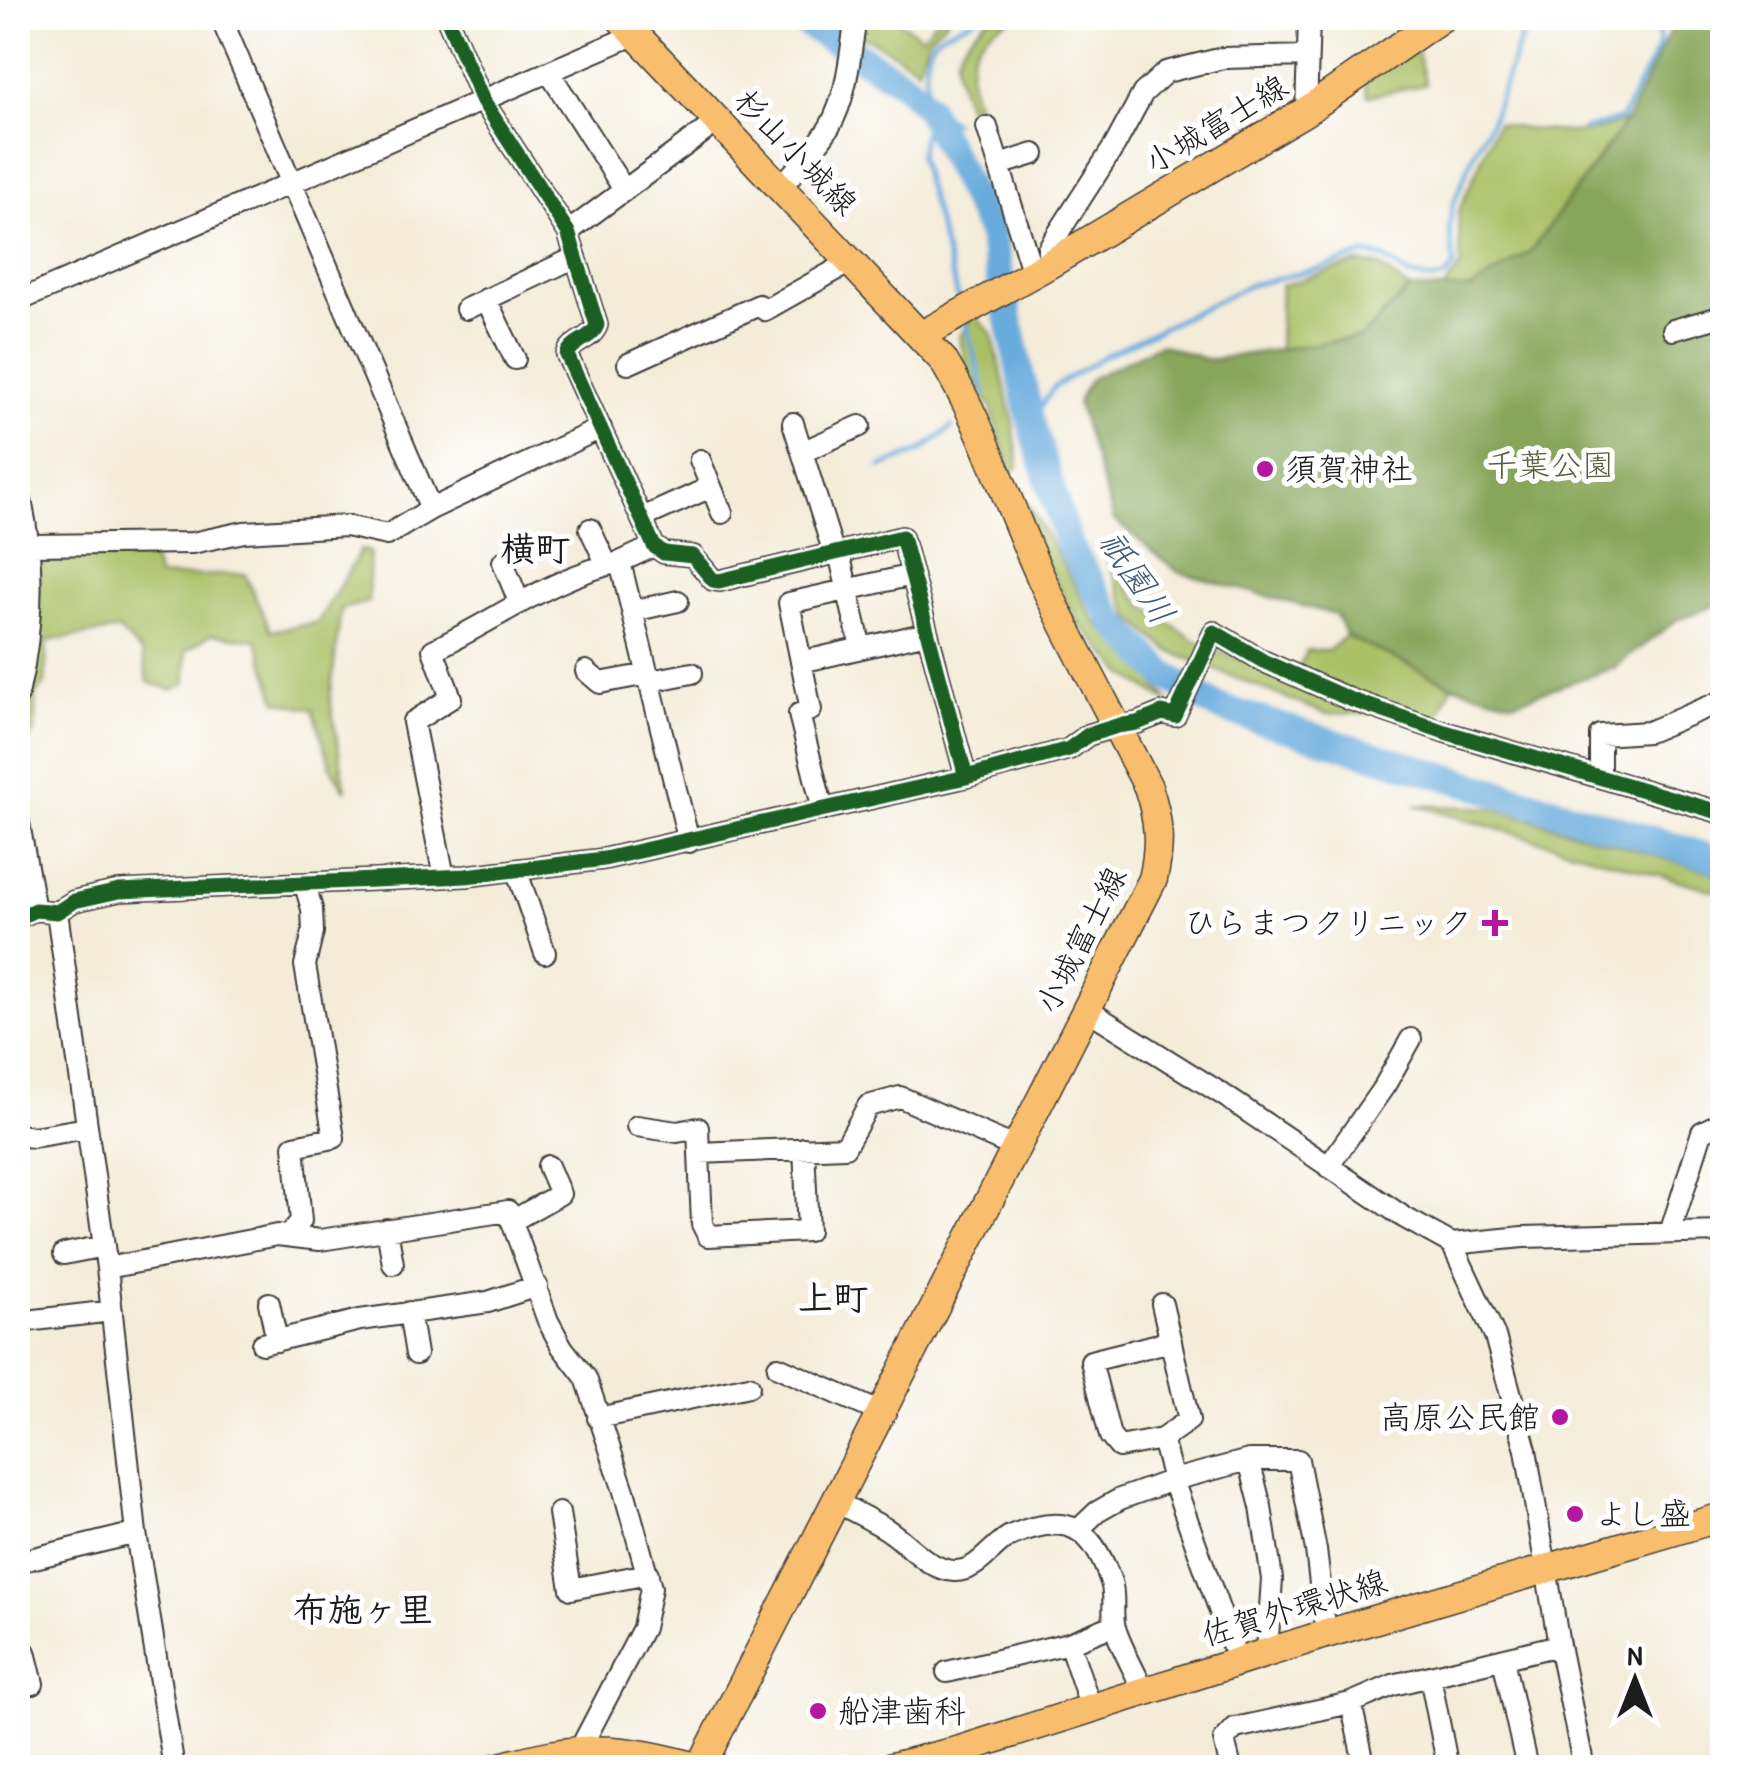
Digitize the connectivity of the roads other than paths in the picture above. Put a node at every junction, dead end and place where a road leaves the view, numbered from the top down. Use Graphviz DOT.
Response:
graph roads {
  1 [pos="221,18"];
  2 [pos="447,18"];
  3 [pos="856,18"];
  4 [pos="1309,18"];
  5 [pos="1441,18"];
  6 [pos="628,26"];
  7 [pos="1308,56"];
  8 [pos="549,72"];
  9 [pos="483,101"];
  10 [pos="1306,110"];
  11 [pos="718,121"];
  12 [pos="987,127"];
  13 [pos="1034,154"];
  14 [pos="999,165"];
  15 [pos="291,183"];
  16 [pos="623,188"];
  17 [pos="780,188"];
  18 [pos="568,232"];
  19 [pos="576,257"];
  20 [pos="852,261"];
  21 [pos="1040,270"];
  22 [pos="486,299"];
  23 [pos="18,301"];
  24 [pos="466,309"];
  25 [pos="1722,316"];
  26 [pos="1673,330"];
  27 [pos="922,334"];
  28 [pos="515,360"];
  29 [pos="628,364"];
  30 [pos="793,423"];
  31 [pos="860,426"];
  32 [pos="601,428"];
  33 [pos="802,452"];
  34 [pos="700,460"];
  35 [pos="711,487"];
  36 [pos="18,488"];
  37 [pos="431,509"];
  38 [pos="722,513"];
  39 [pos="642,518"];
  40 [pos="590,528"];
  41 [pos="31,545"];
  42 [pos="654,546"];
  43 [pos="837,554"];
  44 [pos="503,562"];
  45 [pos="614,563"];
  46 [pos="25,568"];
  47 [pos="912,575"];
  48 [pos="848,590"];
  49 [pos="520,602"];
  50 [pos="678,602"];
  51 [pos="633,611"];
  52 [pos="928,633"];
  53 [pos="861,648"];
  54 [pos="801,662"];
  55 [pos="586,671"];
  56 [pos="692,672"];
  57 [pos="648,674"];
  58 [pos="18,694"];
  59 [pos="1722,703"];
  60 [pos="1117,726"];
  61 [pos="966,777"];
  62 [pos="1600,777"];
  63 [pos="823,810"];
  64 [pos="1722,812"];
  65 [pos="18,818"];
  66 [pos="689,842"];
  67 [pos="517,872"];
  68 [pos="444,877"];
  69 [pos="305,884"];
  70 [pos="57,912"];
  71 [pos="26,914"];
  72 [pos="545,953"];
  73 [pos="1086,1009"];
  74 [pos="1411,1039"];
  75 [pos="1722,1122"];
  76 [pos="636,1126"];
  77 [pos="88,1128"];
  78 [pos="18,1135"];
  79 [pos="1014,1147"];
  80 [pos="804,1148"];
  81 [pos="699,1152"];
  82 [pos="548,1166"];
  83 [pos="1328,1167"];
  84 [pos="512,1221"];
  85 [pos="387,1229"];
  86 [pos="1722,1232"];
  87 [pos="1670,1233"];
  88 [pos="290,1234"];
  89 [pos="1452,1244"];
  90 [pos="104,1246"];
  91 [pos="64,1254"];
  92 [pos="393,1264"];
  93 [pos="107,1268"];
  94 [pos="536,1286"];
  95 [pos="269,1303"];
  96 [pos="1162,1304"];
  97 [pos="112,1311"];
  98 [pos="410,1312"];
  99 [pos="18,1322"];
  100 [pos="1171,1341"];
  101 [pos="416,1354"];
  102 [pos="778,1367"];
  103 [pos="749,1386"];
  104 [pos="880,1412"];
  105 [pos="598,1418"];
  106 [pos="1162,1439"];
  107 [pos="1249,1460"];
  108 [pos="1173,1480"];
  109 [pos="835,1502"];
  110 [pos="559,1513"];
  111 [pos="1722,1516"];
  112 [pos="1079,1529"];
  113 [pos="136,1533"];
  114 [pos="18,1562"];
  115 [pos="1546,1568"];
  116 [pos="648,1574"];
  117 [pos="1114,1625"];
  118 [pos="1326,1634"];
  119 [pos="1069,1643"];
  120 [pos="1559,1646"];
  121 [pos="1267,1652"];
  122 [pos="18,1654"];
  123 [pos="1503,1658"];
  124 [pos="1238,1662"];
  125 [pos="947,1672"];
  126 [pos="1430,1676"];
  127 [pos="33,1684"];
  128 [pos="1144,1692"];
  129 [pos="1351,1703"];
  130 [pos="1091,1708"];
  131 [pos="575,1758"];
  132 [pos="963,1759"];
  133 [pos="700,1767"];
  134 [pos="174,1768"];
  135 [pos="496,1768"];
  136 [pos="888,1768"];
  137 [pos="1231,1768"];
  138 [pos="1365,1768"];
  139 [pos="1448,1768"];
  140 [pos="1526,1768"];
  141 [pos="1584,1768"];
  1 -- 15 [label="street"];
  2 -- 9 [label="street"];
  3 -- 17 [label="street"];
  4 -- 7 [label="street"];
  5 -- 10 [label="main road, 小城富士線"];
  6 -- 8 [label="street"];
  6 -- 11 [label="main road, 杉山小城線"];
  7 -- 10 [label="street"];
  7 -- 21 [label="street"];
  8 -- 9 [label="street"];
  8 -- 16 [label="street"];
  9 -- 15 [label="street"];
  9 -- 18 [label="street"];
  10 -- 21 [label="main road, 小城富士線"];
  11 -- 16 [label="street"];
  11 -- 17 [label="main road, 杉山小城線"];
  12 -- 14 [label="street"];
  13 -- 14 [label="street"];
  14 -- 21 [label="street"];
  15 -- 23 [label="street"];
  15 -- 37 [label="street"];
  16 -- 18 [label="street"];
  17 -- 20 [label="main road, 杉山小城線"];
  18 -- 19 [label="street"];
  19 -- 22 [label="street"];
  19 -- 32 [label="street"];
  20 -- 27 [label="main road, 杉山小城線"];
  20 -- 29 [label="street"];
  21 -- 27 [label="main road, 小城富士線"];
  22 -- 24 [label="street"];
  22 -- 28 [label="street"];
  25 -- 26 [label="street"];
  27 -- 60 [label="main road, 小城富士線"];
  30 -- 33 [label="street"];
  31 -- 33 [label="street"];
  32 -- 37 [label="street"];
  32 -- 39 [label="street"];
  33 -- 43 [label="street"];
  34 -- 35 [label="street"];
  35 -- 38 [label="street"];
  35 -- 39 [label="street"];
  36 -- 41 [label="street"];
  37 -- 41 [label="street"];
  39 -- 42 [label="street"];
  40 -- 45 [label="street"];
  41 -- 46 [label="street"];
  42 -- 43 [label="street"];
  42 -- 45 [label="street"];
  43 -- 47 [label="street"];
  43 -- 48 [label="street"];
  44 -- 49 [label="street"];
  45 -- 49 [label="street"];
  45 -- 51 [label="street"];
  46 -- 58 [label="street"];
  47 -- 48 [label="street"];
  47 -- 52 [label="street"];
  48 -- 53 [label="street"];
  48 -- 54 [label="street"];
  49 -- 68 [label="street"];
  50 -- 51 [label="street"];
  51 -- 57 [label="street"];
  52 -- 53 [label="street"];
  52 -- 61 [label="street"];
  53 -- 54 [label="street"];
  54 -- 63 [label="street"];
  55 -- 57 [label="street"];
  56 -- 57 [label="street"];
  57 -- 66 [label="street"];
  59 -- 62 [label="street"];
  60 -- 61 [label="street"];
  60 -- 62 [label="street"];
  60 -- 73 [label="main road, 小城富士線"];
  61 -- 63 [label="street"];
  62 -- 64 [label="street"];
  63 -- 66 [label="street"];
  65 -- 71 [label="street"];
  66 -- 67 [label="street"];
  67 -- 68 [label="street"];
  67 -- 72 [label="street"];
  68 -- 69 [label="street"];
  69 -- 70 [label="street"];
  69 -- 88 [label="street"];
  70 -- 71 [label="street"];
  70 -- 77 [label="street"];
  73 -- 79 [label="main road, 小城富士線"];
  73 -- 83 [label="street"];
  74 -- 83 [label="street"];
  75 -- 87 [label="street"];
  76 -- 81 [label="street"];
  77 -- 78 [label="street"];
  77 -- 90 [label="street"];
  79 -- 80 [label="street"];
  79 -- 104 [label="main road, 小城富士線"];
  80 -- 81 [label="street"];
  80 -- 81 [label="street"];
  82 -- 84 [label="street"];
  83 -- 89 [label="street"];
  84 -- 85 [label="street"];
  84 -- 94 [label="street"];
  85 -- 88 [label="street"];
  85 -- 92 [label="street"];
  86 -- 87 [label="street"];
  87 -- 89 [label="street"];
  88 -- 93 [label="street"];
  89 -- 115 [label="street"];
  90 -- 91 [label="street"];
  90 -- 93 [label="street"];
  93 -- 97 [label="street"];
  94 -- 98 [label="street"];
  94 -- 105 [label="street"];
  95 -- 98 [label="street"];
  96 -- 100 [label="street"];
  97 -- 99 [label="street"];
  97 -- 113 [label="street"];
  98 -- 101 [label="street"];
  100 -- 106 [label="street"];
  100 -- 106 [label="street"];
  102 -- 104 [label="street"];
  103 -- 105 [label="street"];
  104 -- 109 [label="main road, 小城富士線"];
  105 -- 116 [label="street"];
  106 -- 108 [label="street"];
  107 -- 108 [label="street"];
  107 -- 118 [label="street"];
  107 -- 121 [label="street"];
  108 -- 112 [label="street"];
  108 -- 124 [label="street"];
  109 -- 112 [label="street"];
  109 -- 133 [label="main road, 小城富士線"];
  110 -- 116 [label="street"];
  111 -- 115 [label="main road, 佐賀外環状線"];
  112 -- 117 [label="street"];
  113 -- 114 [label="street"];
  113 -- 134 [label="street"];
  115 -- 118 [label="main road, 佐賀外環状線"];
  115 -- 120 [label="street"];
  116 -- 131 [label="street"];
  117 -- 119 [label="street"];
  117 -- 128 [label="street"];
  118 -- 121 [label="main road, 佐賀外環状線"];
  119 -- 125 [label="street"];
  119 -- 130 [label="street"];
  120 -- 123 [label="street"];
  120 -- 141 [label="street"];
  121 -- 124 [label="main road, 佐賀外環状線"];
  122 -- 127 [label="street"];
  123 -- 126 [label="street"];
  123 -- 140 [label="street"];
  124 -- 128 [label="main road, 佐賀外環状線"];
  126 -- 129 [label="street"];
  126 -- 139 [label="street"];
  128 -- 130 [label="main road, 佐賀外環状線"];
  129 -- 137 [label="street"];
  129 -- 138 [label="street"];
  130 -- 132 [label="main road, 佐賀外環状線"];
  131 -- 133 [label="main road, 小城富士線"];
  131 -- 135 [label="main road, 小城富士線"];
  132 -- 136 [label="main road, 佐賀外環状線"];
}
